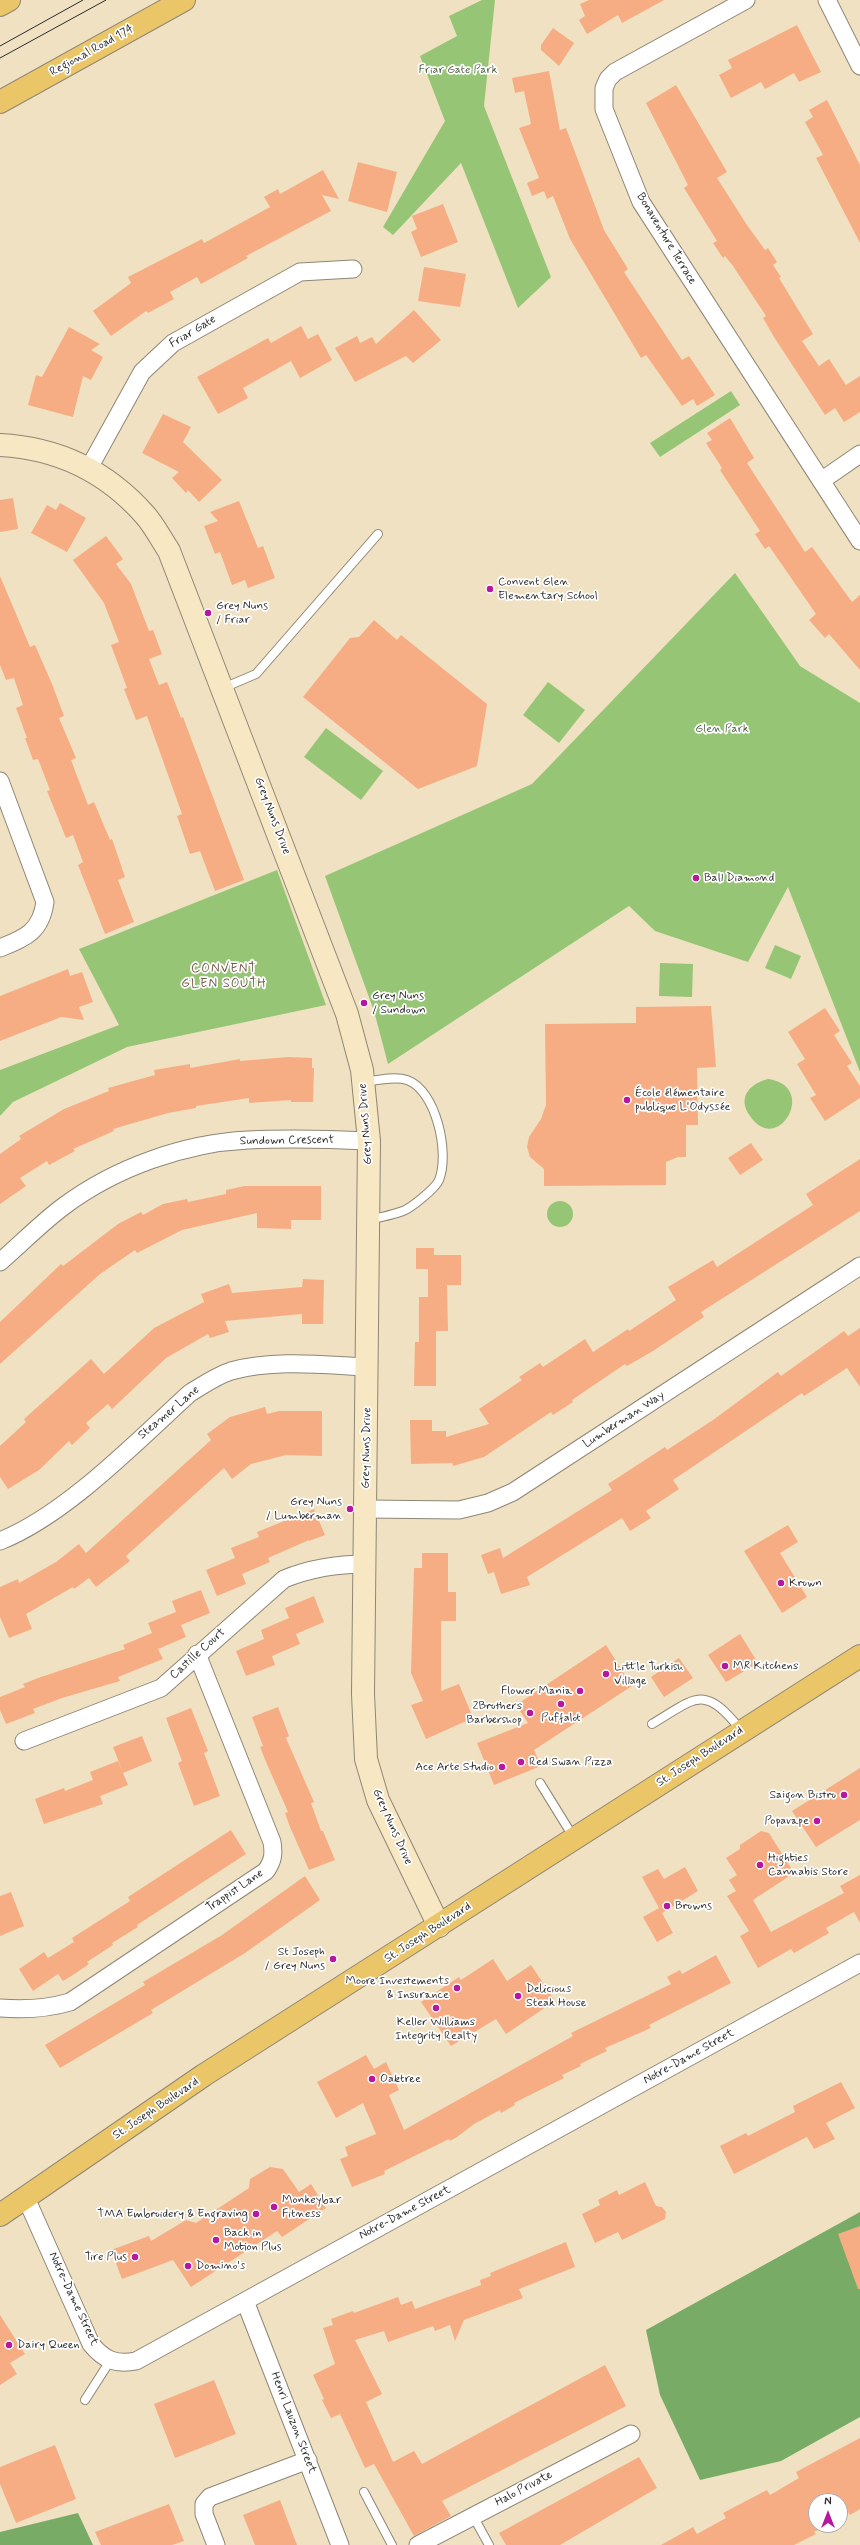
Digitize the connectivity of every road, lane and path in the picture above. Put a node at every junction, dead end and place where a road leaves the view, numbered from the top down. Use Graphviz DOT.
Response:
graph roads {
  1 [pos="9,0"];
  2 [pos="184,0"];
  3 [pos="746,0"];
  4 [pos="827,0"];
  5 [pos="0,5"];
  6 [pos="860,66"];
  7 [pos="0,102"];
  8 [pos="353,269"];
  9 [pos="0,445"];
  10 [pos="860,454"];
  11 [pos="89,468"];
  12 [pos="821,481"];
  13 [pos="378,534"];
  14 [pos="860,541"];
  15 [pos="222,688"];
  16 [pos="0,781"];
  17 [pos="0,948"];
  18 [pos="364,1082"];
  19 [pos="369,1141"];
  20 [pos="369,1220"];
  21 [pos="0,1262"];
  22 [pos="860,1266"];
  23 [pos="368,1367"];
  24 [pos="366,1509"];
  25 [pos="0,1541"];
  26 [pos="366,1564"];
  27 [pos="198,1654"];
  28 [pos="860,1656"];
  29 [pos="652,1724"];
  30 [pos="741,1730"];
  31 [pos="24,1741"];
  32 [pos="540,1783"];
  33 [pos="575,1840"];
  34 [pos="439,1926"];
  35 [pos="860,1963"];
  36 [pos="0,2008"];
  37 [pos="26,2198"];
  38 [pos="0,2215"];
  39 [pos="245,2301"];
  40 [pos="110,2361"];
  41 [pos="85,2400"];
  42 [pos="631,2434"];
  43 [pos="308,2460"];
  44 [pos="364,2492"];
  45 [pos="473,2516"];
  46 [pos="216,2545"];
  47 [pos="340,2545"];
  48 [pos="392,2545"];
  49 [pos="418,2545"];
  50 [pos="489,2545"];
  1 -- 5 [label="main road"];
  2 -- 7 [label="main road, Regional Road 174"];
  3 -- 12 [label="street, Bonaventure Terrace"];
  4 -- 6 [label="street"];
  8 -- 11 [label="street, Friar Gate"];
  9 -- 11 [label="street, Grey Nuns Drive"];
  10 -- 12 [label="street"];
  11 -- 15 [label="street, Grey Nuns Drive"];
  12 -- 14 [label="street, Bonaventure Terrace"];
  13 -- 15 [label="lane"];
  15 -- 18 [label="street, Grey Nuns Drive"];
  16 -- 17 [label="street"];
  18 -- 19 [label="street, Grey Nuns Drive"];
  18 -- 20 [label="lane"];
  19 -- 20 [label="street, Grey Nuns Drive"];
  19 -- 21 [label="street, Sundown Crescent"];
  20 -- 23 [label="street, Grey Nuns Drive"];
  22 -- 24 [label="street, Lumberman Way"];
  23 -- 24 [label="street, Grey Nuns Drive"];
  23 -- 25 [label="street, Steamer Lane"];
  24 -- 26 [label="street, Grey Nuns Drive"];
  26 -- 27 [label="street, Castille Court"];
  26 -- 34 [label="street, Grey Nuns Drive"];
  27 -- 31 [label="street, Castille Court"];
  27 -- 36 [label="street, Trappist Lane"];
  28 -- 30 [label="main road, St. Joseph Boulevard"];
  29 -- 30 [label="lane"];
  30 -- 33 [label="main road, St. Joseph Boulevard"];
  32 -- 33 [label="lane"];
  33 -- 34 [label="main road, St. Joseph Boulevard"];
  34 -- 37 [label="main road, St. Joseph Boulevard"];
  35 -- 39 [label="street, Notre-Dame Street"];
  37 -- 38 [label="main road, St. Joseph Boulevard"];
  37 -- 40 [label="street, Notre-Dame Street"];
  39 -- 40 [label="street, Notre-Dame Street"];
  39 -- 43 [label="street, Henri Lauzon Street"];
  40 -- 41 [label="lane"];
  42 -- 45 [label="street, Halo Private"];
  43 -- 46 [label="street"];
  43 -- 47 [label="street, Henri Lauzon Street"];
  44 -- 48 [label="lane"];
  45 -- 49 [label="street, Halo Private"];
  45 -- 50 [label="lane"];
}
